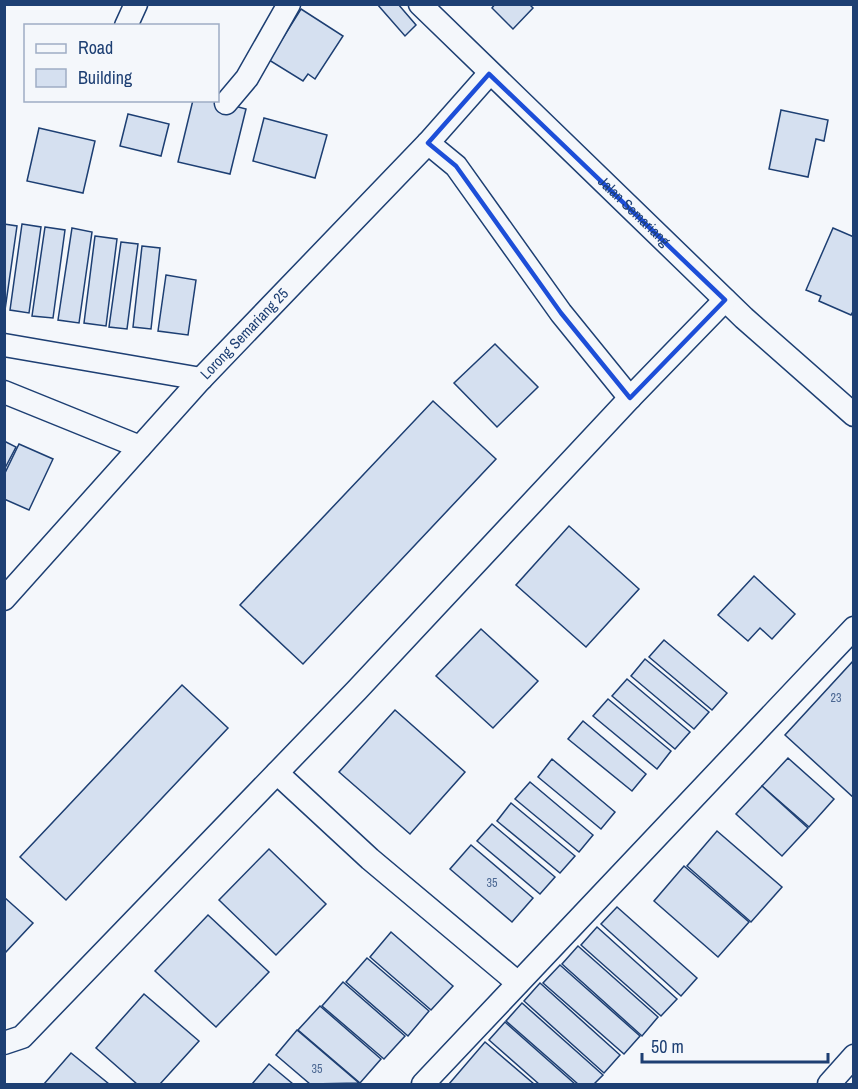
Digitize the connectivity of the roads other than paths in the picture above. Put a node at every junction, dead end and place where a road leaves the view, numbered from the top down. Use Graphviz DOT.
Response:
graph roads {
  1 [pos="136,4"];
  2 [pos="289,4"];
  3 [pos="420,4"];
  4 [pos="127,24"];
  5 [pos="489,74"];
  6 [pos="226,103"];
  7 [pos="428,143"];
  8 [pos="725,300"];
  9 [pos="4,345"];
  10 [pos="201,379"];
  11 [pos="4,392"];
  12 [pos="630,398"];
  13 [pos="854,416"];
  14 [pos="140,447"];
  15 [pos="4,599"];
  16 [pos="854,628"];
  17 [pos="277,773"];
  18 [pos="518,983"];
  19 [pos="4,1043"];
  20 [pos="854,1056"];
  21 [pos="423,1084"];
  22 [pos="829,1084"];
  1 -- 4 [label="street"];
  2 -- 6 [label="street"];
  3 -- 5 [label="street, Jalan Semariang"];
  5 -- 7 [label="street, Lorong Semariang 25"];
  5 -- 8 [label="street, Jalan Semariang"];
  7 -- 10 [label="street, Lorong Semariang 25"];
  7 -- 12 [label="street"];
  8 -- 12 [label="street"];
  8 -- 13 [label="street, Jalan Semariang"];
  9 -- 10 [label="street"];
  10 -- 14 [label="street, Lorong Semariang 25"];
  11 -- 14 [label="street"];
  12 -- 17 [label="street"];
  14 -- 15 [label="street, Lorong Semariang 25"];
  16 -- 18 [label="street"];
  17 -- 18 [label="street"];
  17 -- 19 [label="street"];
  18 -- 21 [label="street"];
  20 -- 22 [label="street"];
}
